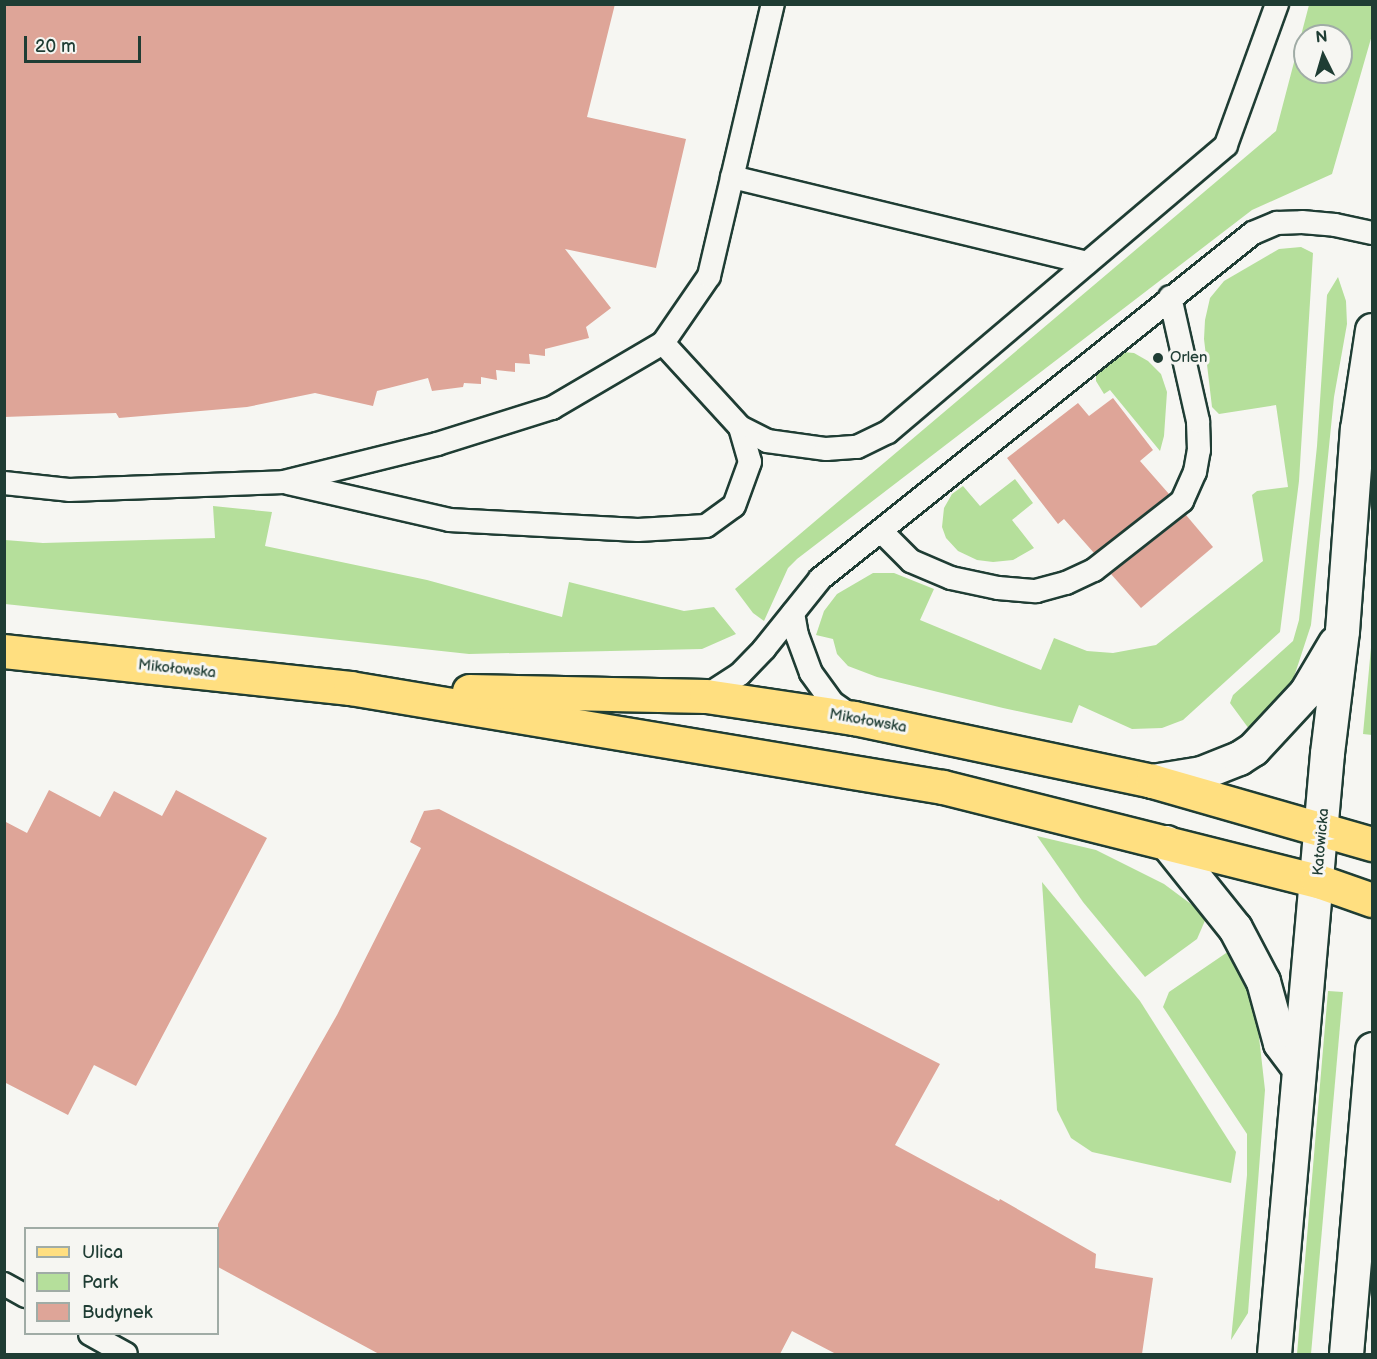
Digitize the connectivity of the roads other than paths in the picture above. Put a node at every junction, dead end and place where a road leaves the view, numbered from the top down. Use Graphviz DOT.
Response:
graph roads {
  1 [pos="773,4"];
  2 [pos="1277,4"];
  3 [pos="732,177"];
  4 [pos="1372,233"];
  5 [pos="1086,263"];
  6 [pos="1170,297"];
  7 [pos="1372,330"];
  8 [pos="663,343"];
  9 [pos="740,427"];
  10 [pos="284,482"];
  11 [pos="4,483"];
  12 [pos="882,532"];
  13 [pos="794,613"];
  14 [pos="1342,631"];
  15 [pos="4,651"];
  16 [pos="350,688"];
  17 [pos="706,696"];
  18 [pos="854,718"];
  19 [pos="1152,782"];
  20 [pos="1322,830"];
  21 [pos="1166,842"];
  22 [pos="1372,844"];
  23 [pos="1318,881"];
  24 [pos="1372,900"];
  25 [pos="1372,1049"];
  26 [pos="1298,1067"];
  27 [pos="1371,1081"];
  28 [pos="4,1284"];
  29 [pos="24,1295"];
  30 [pos="92,1335"];
  31 [pos="126,1354"];
  32 [pos="1274,1354"];
  33 [pos="1346,1354"];
  1 -- 3 [label="lane"];
  2 -- 5 [label="lane"];
  3 -- 5 [label="lane"];
  3 -- 8 [label="lane"];
  4 -- 6 [label="lane"];
  5 -- 9 [label="lane"];
  6 -- 12 [label="lane"];
  6 -- 12 [label="lane"];
  7 -- 14 [label="main road, Katowicka"];
  8 -- 9 [label="lane"];
  8 -- 10 [label="lane"];
  9 -- 10 [label="lane"];
  10 -- 11 [label="lane"];
  12 -- 13 [label="lane"];
  13 -- 17 [label="lane"];
  13 -- 18 [label="lane"];
  14 -- 19 [label="main road"];
  14 -- 20 [label="main road, Katowicka"];
  15 -- 16 [label="main road, Mikołowska"];
  16 -- 17 [label="main road, Mikołowska"];
  16 -- 21 [label="main road, Mikołowska"];
  17 -- 18 [label="main road, Mikołowska"];
  18 -- 19 [label="main road, Mikołowska"];
  19 -- 20 [label="main road, Mikołowska"];
  20 -- 22 [label="main road, Mikołowska"];
  20 -- 23 [label="main road, Katowicka"];
  21 -- 23 [label="main road, Mikołowska"];
  21 -- 26 [label="main road"];
  23 -- 24 [label="main road, Mikołowska"];
  23 -- 26 [label="main road, Katowicka"];
  25 -- 27 [label="main road"];
  26 -- 32 [label="main road, Katowicka"];
  27 -- 33 [label="main road"];
  28 -- 29 [label="lane"];
  30 -- 31 [label="lane"];
}
